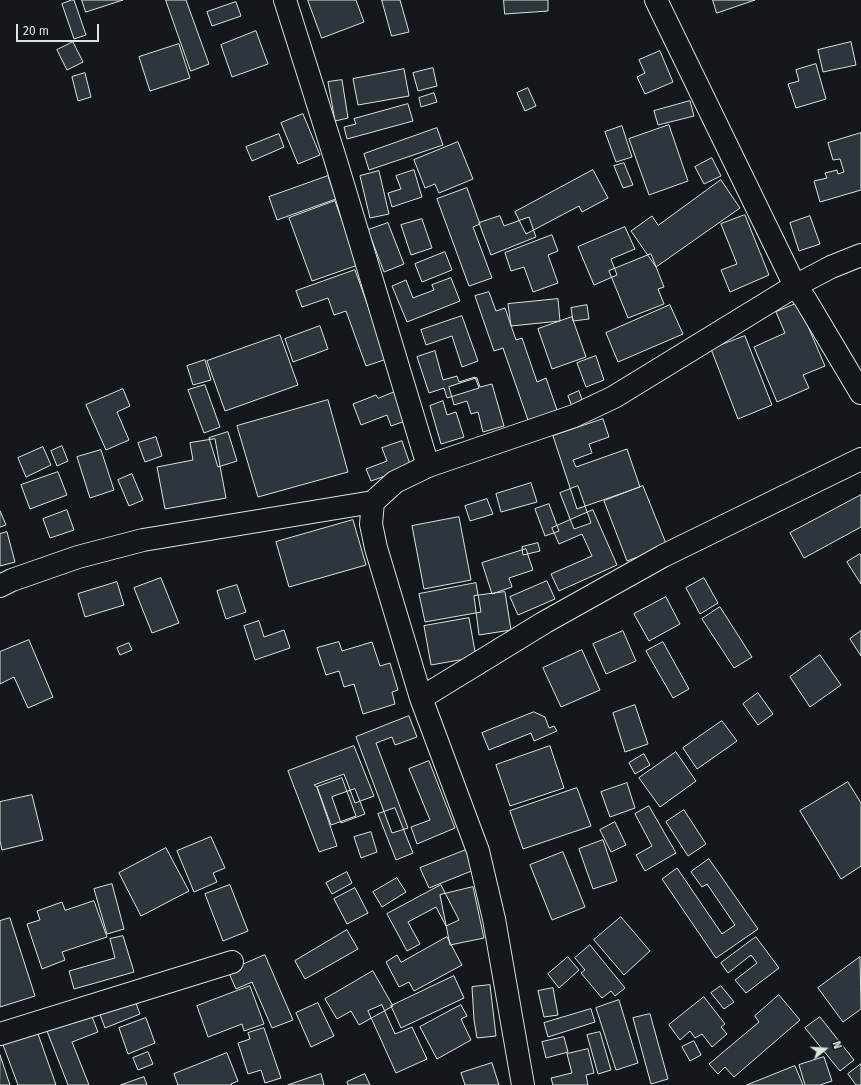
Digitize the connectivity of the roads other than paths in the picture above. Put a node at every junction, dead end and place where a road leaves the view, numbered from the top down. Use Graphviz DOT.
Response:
graph roads {
  1 [pos="285,0"];
  2 [pos="656,0"];
  3 [pos="861,254"];
  4 [pos="795,286"];
  5 [pos="861,393"];
  6 [pos="861,459"];
  7 [pos="428,466"];
  8 [pos="373,502"];
  9 [pos="0,586"];
  10 [pos="421,698"];
  11 [pos="232,962"];
  12 [pos="0,1034"];
  13 [pos="523,1085"];
  1 -- 7 [label="street"];
  2 -- 4 [label="street"];
  3 -- 4 [label="street"];
  4 -- 5 [label="street"];
  4 -- 7 [label="street"];
  6 -- 10 [label="street"];
  7 -- 8 [label="street"];
  8 -- 9 [label="street"];
  8 -- 10 [label="street"];
  10 -- 13 [label="street"];
  11 -- 12 [label="street"];
}
